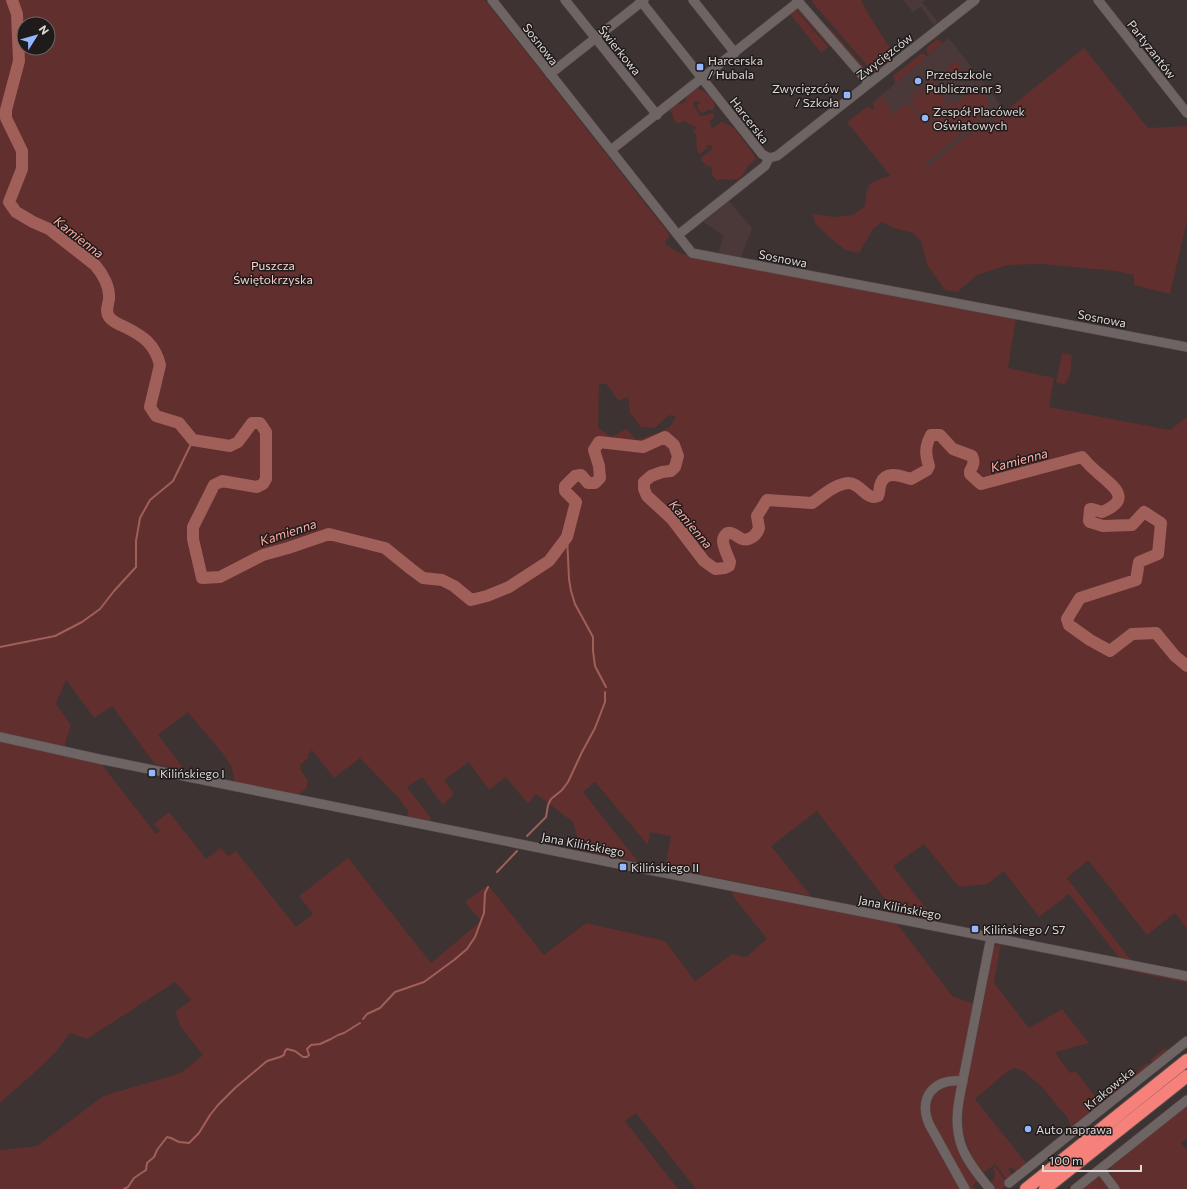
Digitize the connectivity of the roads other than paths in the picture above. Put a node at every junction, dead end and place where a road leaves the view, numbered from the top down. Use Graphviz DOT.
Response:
graph roads {
  1 [pos="492,0"];
  2 [pos="565,0"];
  3 [pos="693,0"];
  4 [pos="975,0"];
  5 [pos="1098,0"];
  6 [pos="642,1"];
  7 [pos="798,1"];
  8 [pos="595,38"];
  9 [pos="735,53"];
  10 [pos="550,74"];
  11 [pos="702,79"];
  12 [pos="869,83"];
  13 [pos="1187,113"];
  14 [pos="657,115"];
  15 [pos="611,150"];
  16 [pos="769,158"];
  17 [pos="678,235"];
  18 [pos="1187,347"];
  19 [pos="0,737"];
  20 [pos="991,937"];
  21 [pos="1187,976"];
  22 [pos="1187,1041"];
  23 [pos="1187,1060"];
  24 [pos="1187,1076"];
  25 [pos="963,1081"];
  26 [pos="1187,1100"];
  27 [pos="1100,1169"];
  28 [pos="1009,1183"];
  29 [pos="965,1189"];
  30 [pos="990,1189"];
  31 [pos="1026,1189"];
  32 [pos="1045,1189"];
  33 [pos="1075,1189"];
  34 [pos="1115,1189"];
  1 -- 10 [label="street, Sosnowa"];
  2 -- 8 [label="street, Świerkowa"];
  3 -- 9 [label="street"];
  4 -- 12 [label="street, Zwycięzców"];
  5 -- 13 [label="street, Partyzantów"];
  6 -- 8 [label="street"];
  6 -- 11 [label="street, Harcerska"];
  7 -- 9 [label="street"];
  7 -- 12 [label="street"];
  8 -- 10 [label="street"];
  8 -- 14 [label="street, Świerkowa"];
  9 -- 11 [label="street"];
  10 -- 15 [label="street, Sosnowa"];
  11 -- 14 [label="street"];
  11 -- 16 [label="street, Harcerska"];
  12 -- 16 [label="street, Zwycięzców"];
  14 -- 15 [label="street"];
  15 -- 17 [label="street, Sosnowa"];
  16 -- 17 [label="street, Zwycięzców"];
  17 -- 18 [label="street, Sosnowa"];
  19 -- 20 [label="street, Jana Kilińskiego"];
  20 -- 21 [label="street, Jana Kilińskiego"];
  20 -- 25 [label="street"];
  22 -- 28 [label="street, Krakowska"];
  23 -- 31 [label="highway"];
  24 -- 32 [label="highway"];
  25 -- 29 [label="street"];
  25 -- 30 [label="street"];
  26 -- 27 [label="street"];
  27 -- 33 [label="street"];
  27 -- 34 [label="street"];
}
